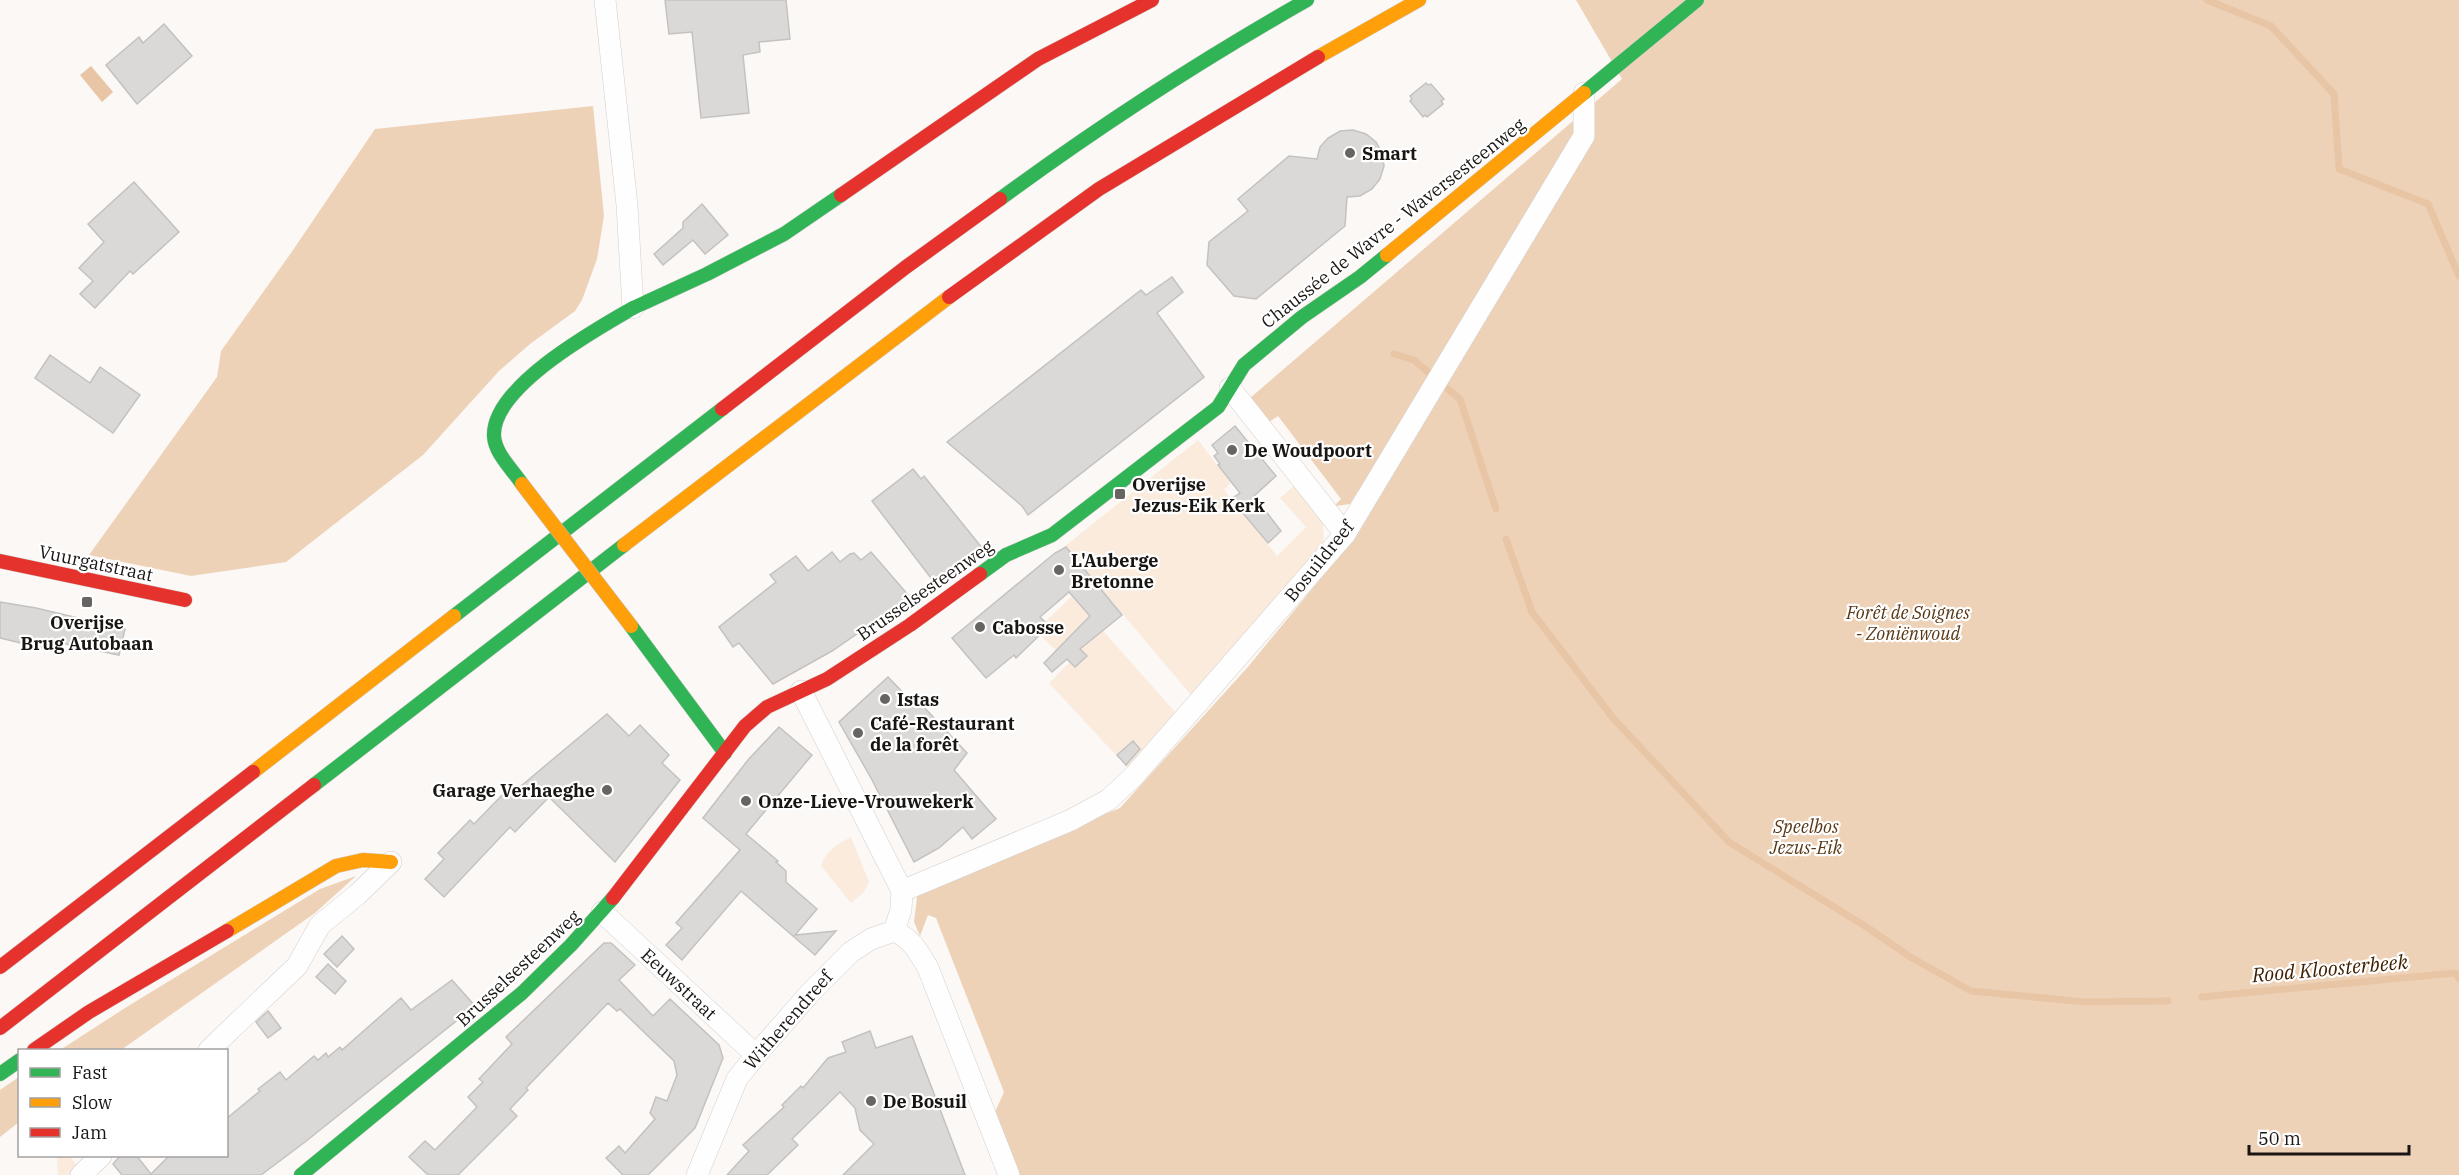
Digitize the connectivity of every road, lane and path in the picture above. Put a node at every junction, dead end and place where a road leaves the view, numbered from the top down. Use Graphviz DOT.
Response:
graph roads {
  1 [pos="605,0"];
  2 [pos="1152,0"];
  3 [pos="1307,0"];
  4 [pos="1419,0"];
  5 [pos="1697,0"];
  6 [pos="1584,93"];
  7 [pos="633,308"];
  8 [pos="1230,388"];
  9 [pos="1345,534"];
  10 [pos="0,561"];
  11 [pos="185,600"];
  12 [pos="801,691"];
  13 [pos="725,753"];
  14 [pos="391,862"];
  15 [pos="902,891"];
  16 [pos="602,912"];
  17 [pos="894,931"];
  18 [pos="0,967"];
  19 [pos="0,1028"];
  20 [pos="35,1049"];
  21 [pos="210,1049"];
  22 [pos="756,1055"];
  23 [pos="18,1061"];
  24 [pos="0,1074"];
  25 [pos="99,1157"];
  26 [pos="81,1175"];
  27 [pos="300,1175"];
  28 [pos="697,1175"];
  29 [pos="1009,1175"];
  1 -- 7 [label="street"];
  2 -- 7 [label="main road"];
  3 -- 18 [label="main road"];
  4 -- 19 [label="main road"];
  5 -- 6 [label="main road, Chaussée de Wavre - Waversesteenweg"];
  6 -- 8 [label="main road, Chaussée de Wavre - Waversesteenweg"];
  6 -- 9 [label="street, Bosuildreef"];
  7 -- 13 [label="main road, bridge"];
  8 -- 9 [label="street"];
  8 -- 12 [label="main road, Brusselsesteenweg"];
  9 -- 15 [label="street, Bosuildreef"];
  10 -- 11 [label="main road, Vuurgatstraat"];
  12 -- 13 [label="main road, Brusselsesteenweg"];
  12 -- 15 [label="street"];
  13 -- 16 [label="main road, Brusselsesteenweg"];
  14 -- 20 [label="main road"];
  14 -- 21 [label="street"];
  15 -- 17 [label="street"];
  16 -- 22 [label="street, Eeuwstraat"];
  16 -- 27 [label="main road, Brusselsesteenweg"];
  17 -- 22 [label="street, Witherendreef"];
  17 -- 29 [label="street"];
  22 -- 28 [label="street, Witherendreef"];
  23 -- 24 [label="main road"];
  25 -- 26 [label="street"];
}
